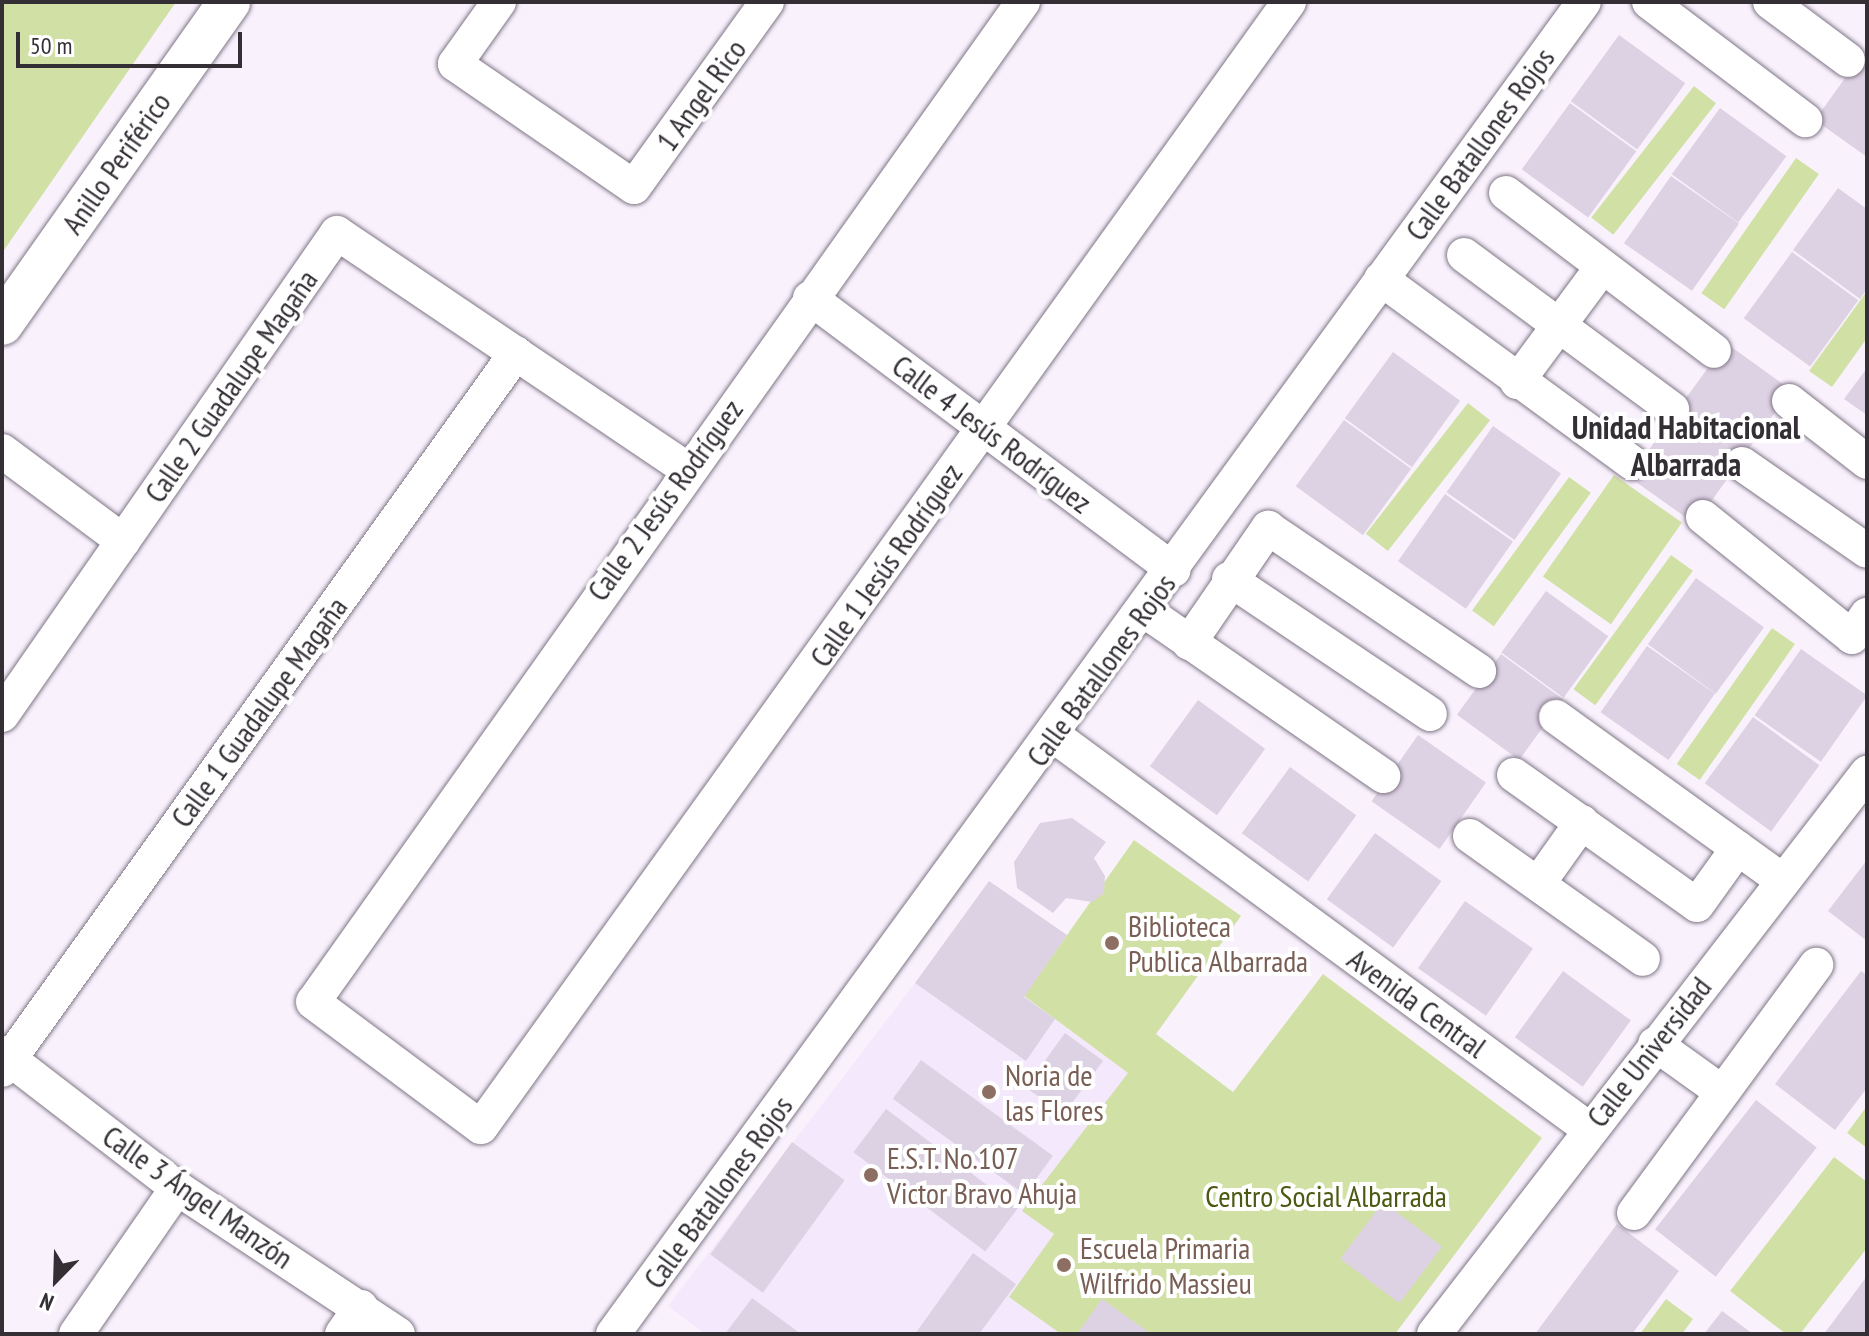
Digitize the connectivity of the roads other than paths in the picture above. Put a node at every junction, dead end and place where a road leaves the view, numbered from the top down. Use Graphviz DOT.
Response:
graph roads {
  1 [pos="229,2"];
  2 [pos="499,2"];
  3 [pos="767,2"];
  4 [pos="1023,2"];
  5 [pos="1289,2"];
  6 [pos="1584,2"];
  7 [pos="1649,2"];
  8 [pos="1770,2"];
  9 [pos="1848,60"];
  10 [pos="1805,120"];
  11 [pos="1506,193"];
  12 [pos="1464,255"];
  13 [pos="1602,267"];
  14 [pos="1381,279"];
  15 [pos="810,298"];
  16 [pos="2,324"];
  17 [pos="1559,325"];
  18 [pos="1714,351"];
  19 [pos="516,353"];
  20 [pos="1517,382"];
  21 [pos="1789,401"];
  22 [pos="1672,409"];
  23 [pos="982,429"];
  24 [pos="2,451"];
  25 [pos="1867,462"];
  26 [pos="1632,463"];
  27 [pos="1742,464"];
  28 [pos="687,469"];
  29 [pos="1703,517"];
  30 [pos="123,541"];
  31 [pos="1867,551"];
  32 [pos="1174,570"];
  33 [pos="1229,579"];
  34 [pos="1145,611"];
  35 [pos="1867,615"];
  36 [pos="1189,643"];
  37 [pos="1479,671"];
  38 [pos="1430,714"];
  39 [pos="2,715"];
  40 [pos="1556,717"];
  41 [pos="1053,735"];
  42 [pos="1867,773"];
  43 [pos="1514,775"];
  44 [pos="1383,776"];
  45 [pos="1582,822"];
  46 [pos="1470,836"];
  47 [pos="1738,848"];
  48 [pos="1783,881"];
  49 [pos="1538,884"];
  50 [pos="1643,959"];
  51 [pos="1816,965"];
  52 [pos="313,1002"];
  53 [pos="1655,1044"];
  54 [pos="5,1061"];
  55 [pos="1722,1092"];
  56 [pos="1589,1129"];
  57 [pos="177,1188"];
  58 [pos="1634,1213"];
  59 [pos="352,1321"];
  60 [pos="76,1334"];
  61 [pos="398,1334"];
  62 [pos="613,1334"];
  63 [pos="1434,1334"];
  1 -- 16 [label="main road, Anillo Periférico"];
  2 -- 3 [label="street, 1 Angel Rico"];
  4 -- 15 [label="street, Calle 2 Jesús Rodríguez"];
  5 -- 23 [label="street, Calle 1 Jesús Rodríguez"];
  6 -- 14 [label="street, Calle Batallones Rojos"];
  7 -- 10 [label="street"];
  8 -- 9 [label="street"];
  11 -- 13 [label="street"];
  12 -- 17 [label="street"];
  13 -- 17 [label="street"];
  13 -- 18 [label="street"];
  14 -- 20 [label="street"];
  14 -- 32 [label="street, Calle Batallones Rojos"];
  15 -- 23 [label="street, Calle 4 Jesús Rodríguez"];
  15 -- 28 [label="street, Calle 2 Jesús Rodríguez"];
  17 -- 20 [label="street"];
  17 -- 22 [label="street"];
  19 -- 28 [label="street"];
  19 -- 30 [label="street, Calle 2 Guadalupe Magaña"];
  19 -- 54 [label="street, Calle 1 Guadalupe Magaña"];
  20 -- 26 [label="street"];
  21 -- 25 [label="street"];
  23 -- 32 [label="street, Calle 4 Jesús Rodríguez"];
  23 -- 52 [label="street, Calle 1 Jesús Rodríguez"];
  24 -- 30 [label="street"];
  27 -- 31 [label="street"];
  28 -- 52 [label="street, Calle 2 Jesús Rodríguez"];
  29 -- 35 [label="street"];
  30 -- 39 [label="street, Calle 2 Guadalupe Magaña"];
  32 -- 34 [label="street, Calle Batallones Rojos"];
  33 -- 36 [label="street"];
  33 -- 37 [label="street"];
  33 -- 38 [label="street"];
  34 -- 36 [label="street"];
  34 -- 41 [label="street, Calle Batallones Rojos"];
  36 -- 44 [label="street"];
  40 -- 47 [label="street"];
  41 -- 56 [label="street, Avenida Central"];
  41 -- 62 [label="street, Calle Batallones Rojos"];
  42 -- 48 [label="street, Calle Universidad"];
  43 -- 45 [label="street"];
  45 -- 47 [label="street"];
  45 -- 49 [label="street"];
  46 -- 49 [label="street"];
  47 -- 48 [label="street"];
  48 -- 53 [label="street, Calle Universidad"];
  49 -- 50 [label="street"];
  51 -- 55 [label="street"];
  53 -- 55 [label="street"];
  53 -- 56 [label="street, Calle Universidad"];
  54 -- 57 [label="street, Calle 3 Ángel Manzón"];
  55 -- 58 [label="street"];
  56 -- 63 [label="street, Calle Universidad"];
  57 -- 59 [label="street, Calle 3 Ángel Manzón"];
  57 -- 60 [label="street"];
  59 -- 61 [label="street, Calle 3 Ángel Manzón"];
}
